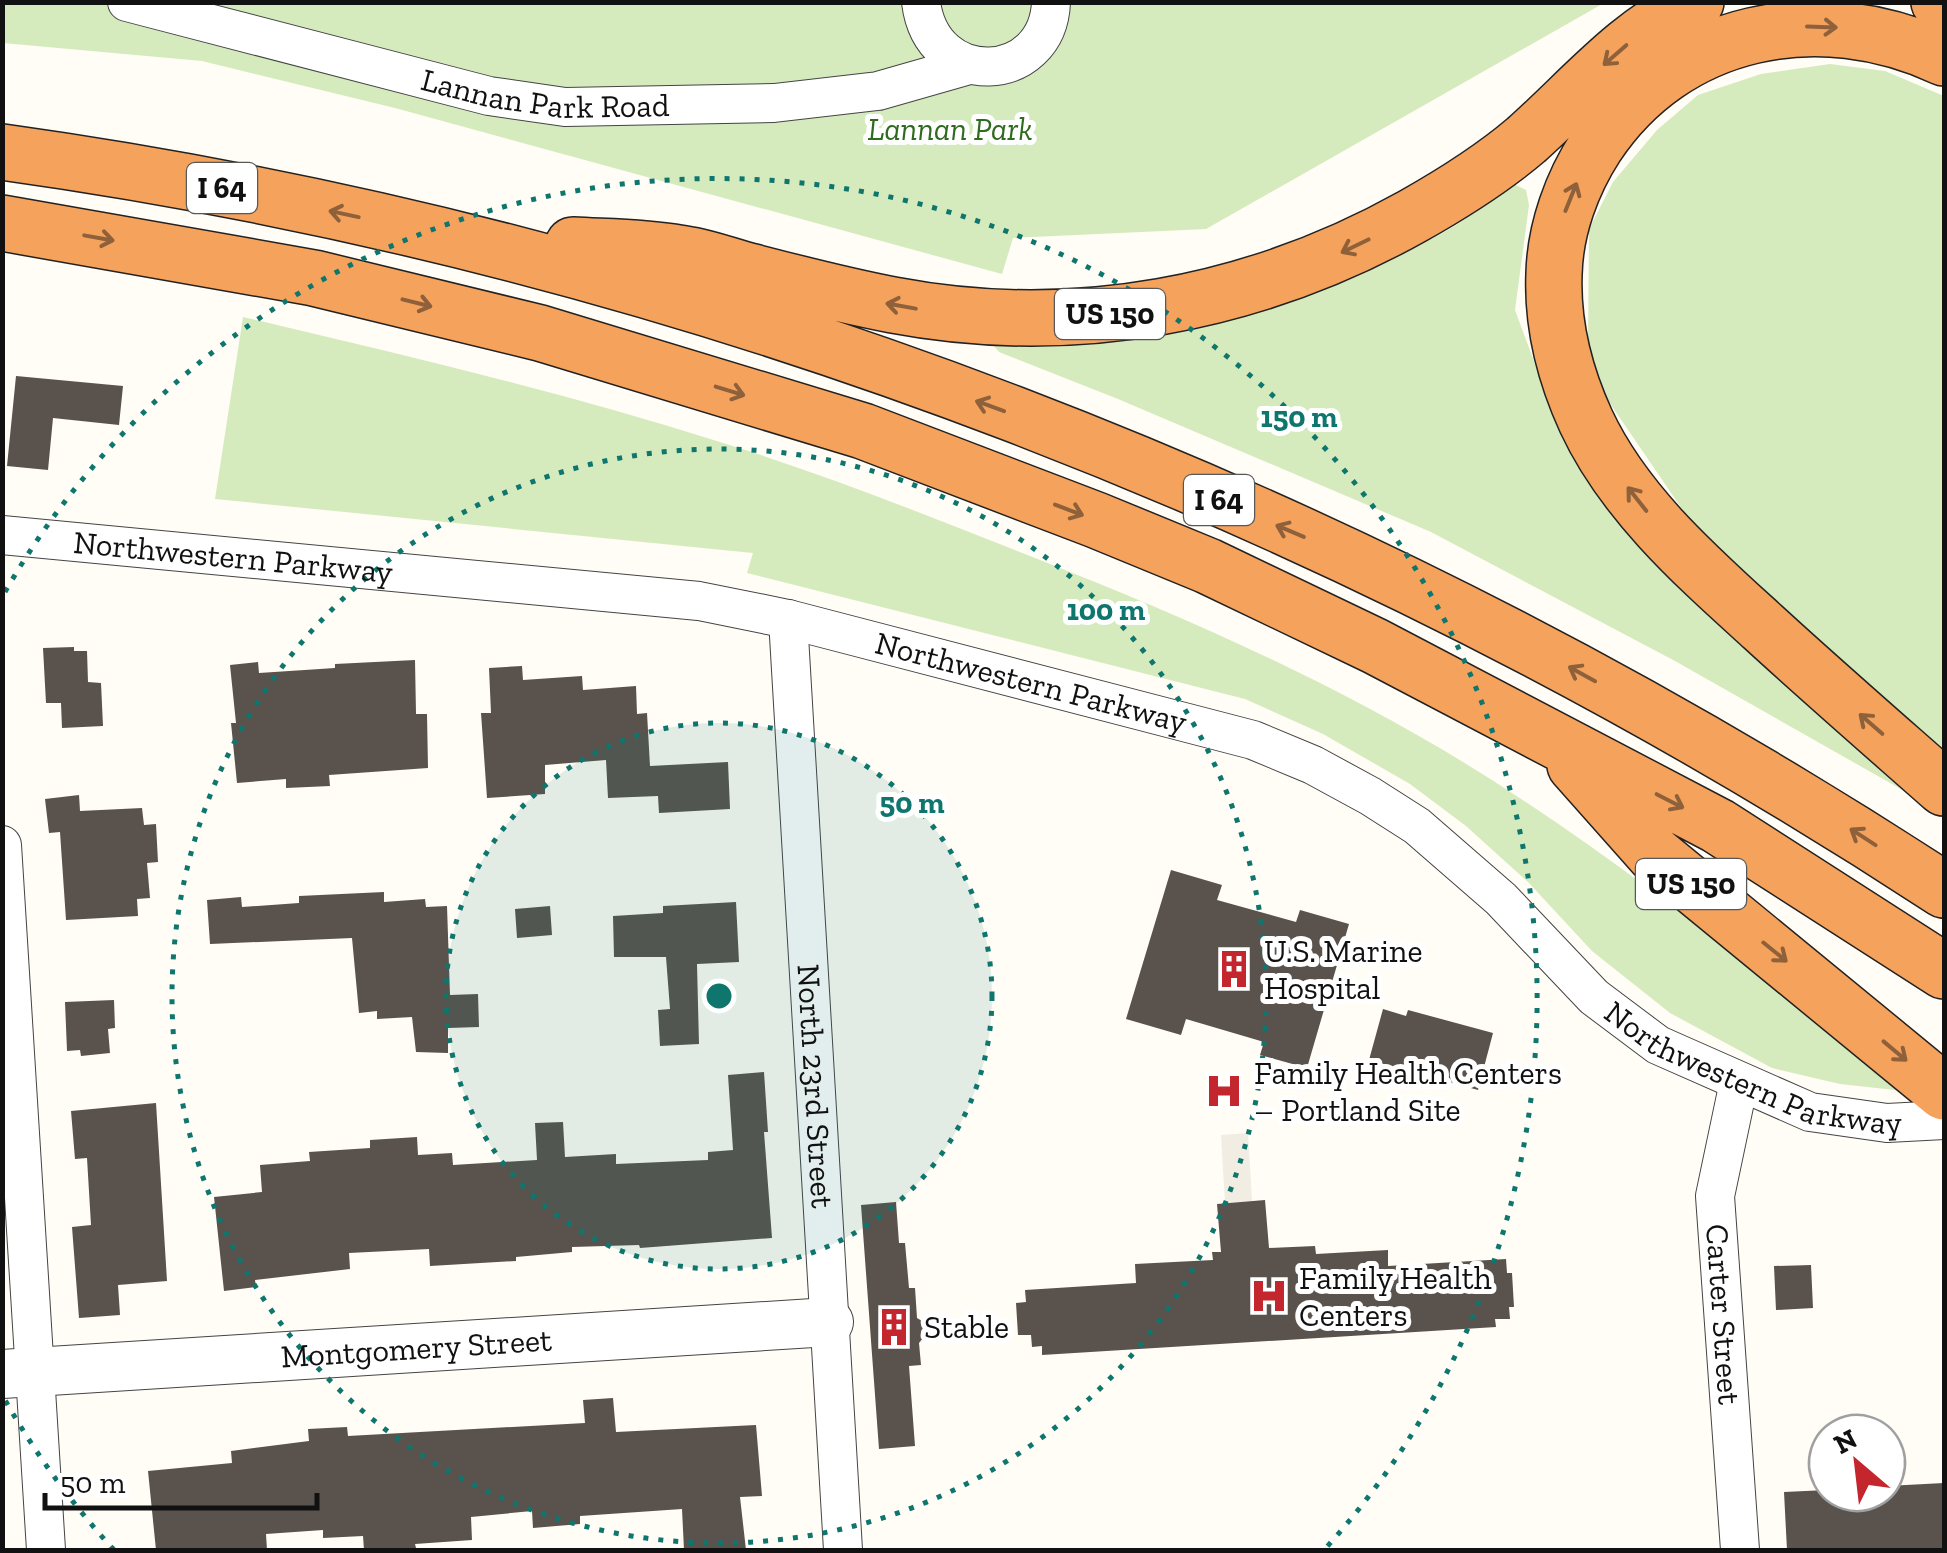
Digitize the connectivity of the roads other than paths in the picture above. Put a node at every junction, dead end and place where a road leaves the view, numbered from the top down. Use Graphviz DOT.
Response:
graph roads {
  1 [pos="126,2"];
  2 [pos="920,2"];
  3 [pos="1051,2"];
  4 [pos="1696,2"];
  5 [pos="1944,58"];
  6 [pos="968,65"];
  7 [pos="2,152"];
  8 [pos="2,224"];
  9 [pos="440,235"];
  10 [pos="2,535"];
  11 [pos="788,619"];
  12 [pos="1552,740"];
  13 [pos="1944,788"];
  14 [pos="2,845"];
  15 [pos="1944,890"];
  16 [pos="6,951"];
  17 [pos="1944,971"];
  18 [pos="1739,1082"];
  19 [pos="1944,1092"];
  20 [pos="1944,1120"];
  21 [pos="829,1322"];
  22 [pos="19,1373"];
  23 [pos="46,1550"];
  24 [pos="842,1550"];
  25 [pos="1740,1550"];
  1 -- 6 [label="street, Lannan Park Road"];
  2 -- 6 [label="street"];
  3 -- 6 [label="street, Lannan Park Road"];
  4 -- 9 [label="highway, US 150, one-way"];
  13 -- 5 [label="highway, one-way"];
  9 -- 7 [label="highway, I 64, one-way"];
  8 -- 12 [label="highway, I 64, one-way"];
  15 -- 9 [label="highway, I 64, one-way"];
  10 -- 11 [label="street, Northwestern Parkway"];
  11 -- 18 [label="street, Northwestern Parkway"];
  11 -- 21 [label="street, North 23rd Street"];
  12 -- 17 [label="highway, I 64, one-way"];
  12 -- 19 [label="highway, US 150, one-way"];
  14 -- 16 [label="street"];
  16 -- 22 [label="street"];
  18 -- 20 [label="street, Northwestern Parkway"];
  18 -- 25 [label="street, Carter Street"];
  21 -- 22 [label="street, Montgomery Street"];
  21 -- 24 [label="street, North 23rd Street"];
  22 -- 23 [label="street"];
}
